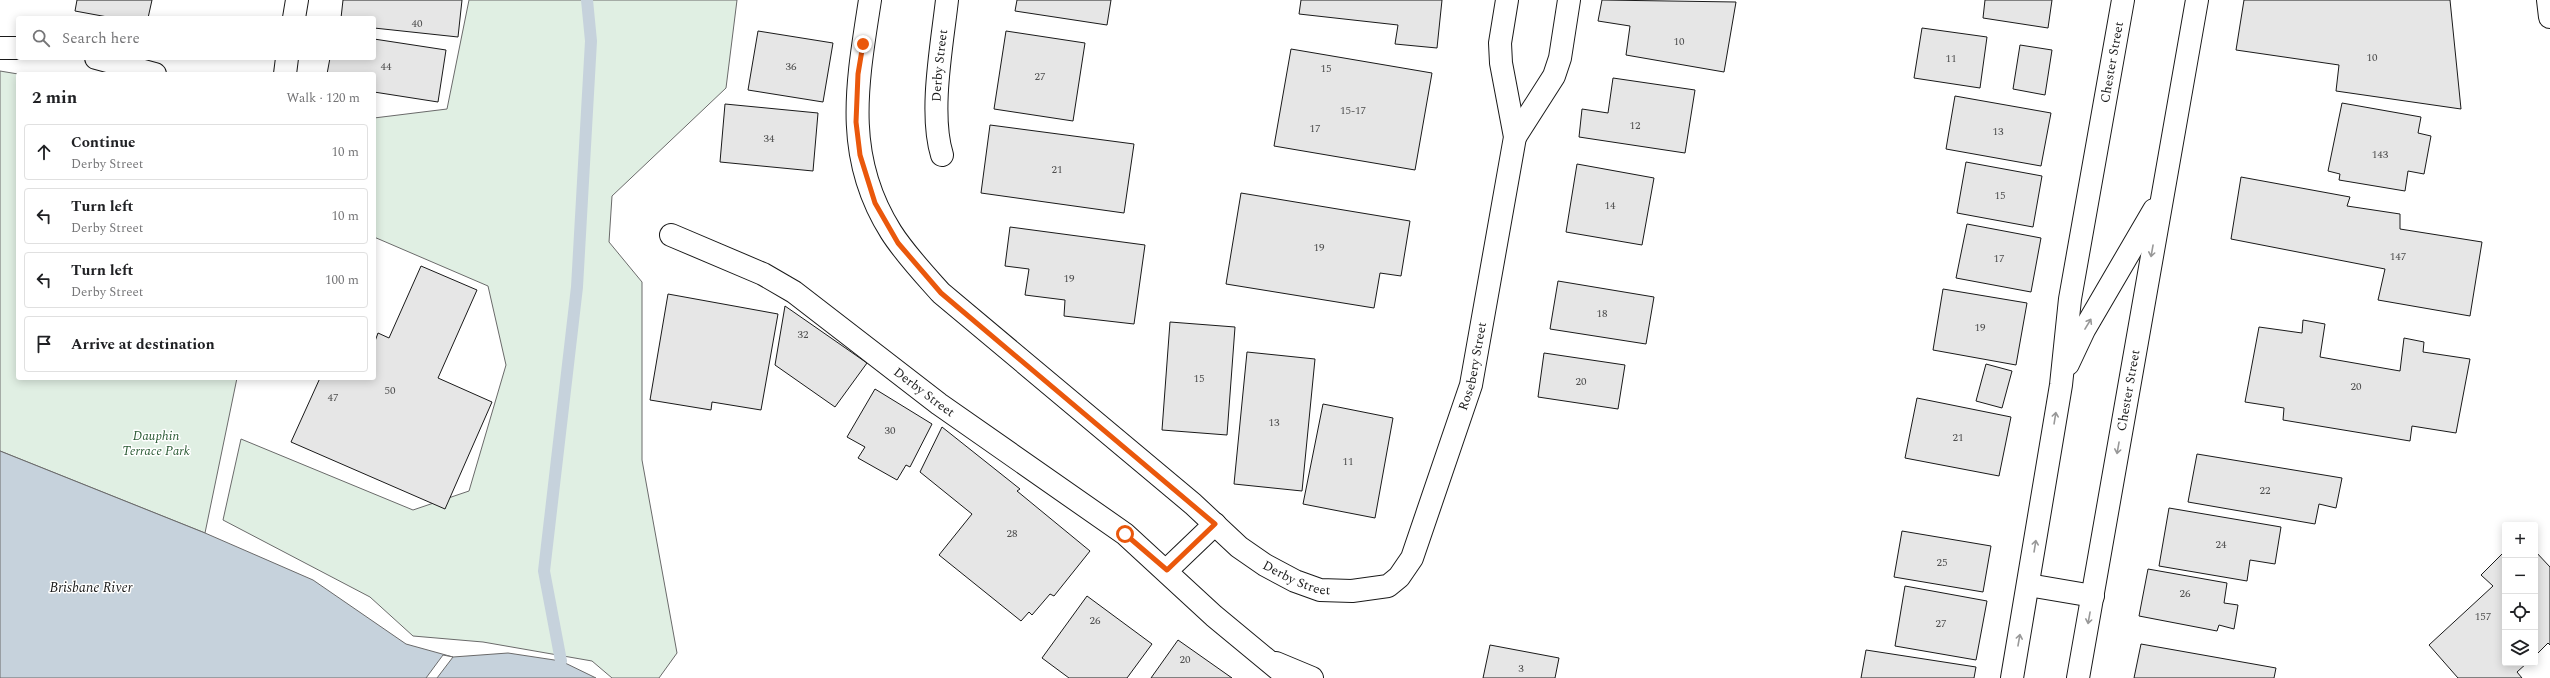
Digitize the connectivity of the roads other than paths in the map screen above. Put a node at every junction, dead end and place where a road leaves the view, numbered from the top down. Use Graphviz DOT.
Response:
graph roads {
  1 [pos="298,0"];
  2 [pos="870,0"];
  3 [pos="947,0"];
  4 [pos="1507,0"];
  5 [pos="1569,0"];
  6 [pos="2122,0"];
  7 [pos="2197,0"];
  8 [pos="2548,0"];
  9 [pos="294,16"];
  10 [pos="2550,17"];
  11 [pos="0,48"];
  12 [pos="16,48"];
  13 [pos="103,60"];
  14 [pos="288,60"];
  15 [pos="148,72"];
  16 [pos="285,72"];
  17 [pos="1515,137"];
  18 [pos="942,155"];
  19 [pos="2164,185"];
  20 [pos="671,235"];
  21 [pos="2061,385"];
  22 [pos="1215,524"];
  23 [pos="1167,570"];
  24 [pos="1393,582"];
  25 [pos="2028,585"];
  26 [pos="2093,596"];
  27 [pos="1271,661"];
  28 [pos="1289,678"];
  29 [pos="1312,678"];
  30 [pos="2012,678"];
  31 [pos="2078,678"];
  1 -- 9 [label="street"];
  2 -- 22 [label="street, Derby Street"];
  3 -- 18 [label="street, Derby Street"];
  4 -- 17 [label="street, Rosebery Street"];
  5 -- 17 [label="street, Rosebery Street"];
  6 -- 21 [label="street, Chester Street"];
  7 -- 19 [label="street, Chester Street"];
  8 -- 10 [label="street"];
  11 -- 12 [label="street"];
  13 -- 15 [label="street"];
  14 -- 16 [label="street"];
  17 -- 24 [label="street, Rosebery Street"];
  21 -- 19 [label="street, Chester Street, one-way"];
  19 -- 26 [label="street, Chester Street, one-way"];
  20 -- 23 [label="street, Derby Street"];
  25 -- 21 [label="street, Chester Street, one-way"];
  22 -- 23 [label="street"];
  22 -- 24 [label="street, Derby Street"];
  23 -- 27 [label="street, Derby Street"];
  25 -- 26 [label="street"];
  30 -- 25 [label="street, Chester Street, one-way"];
  26 -- 31 [label="street, Chester Street, one-way"];
  27 -- 28 [label="street, Derby Street"];
  27 -- 29 [label="street, Derby Street"];
}
